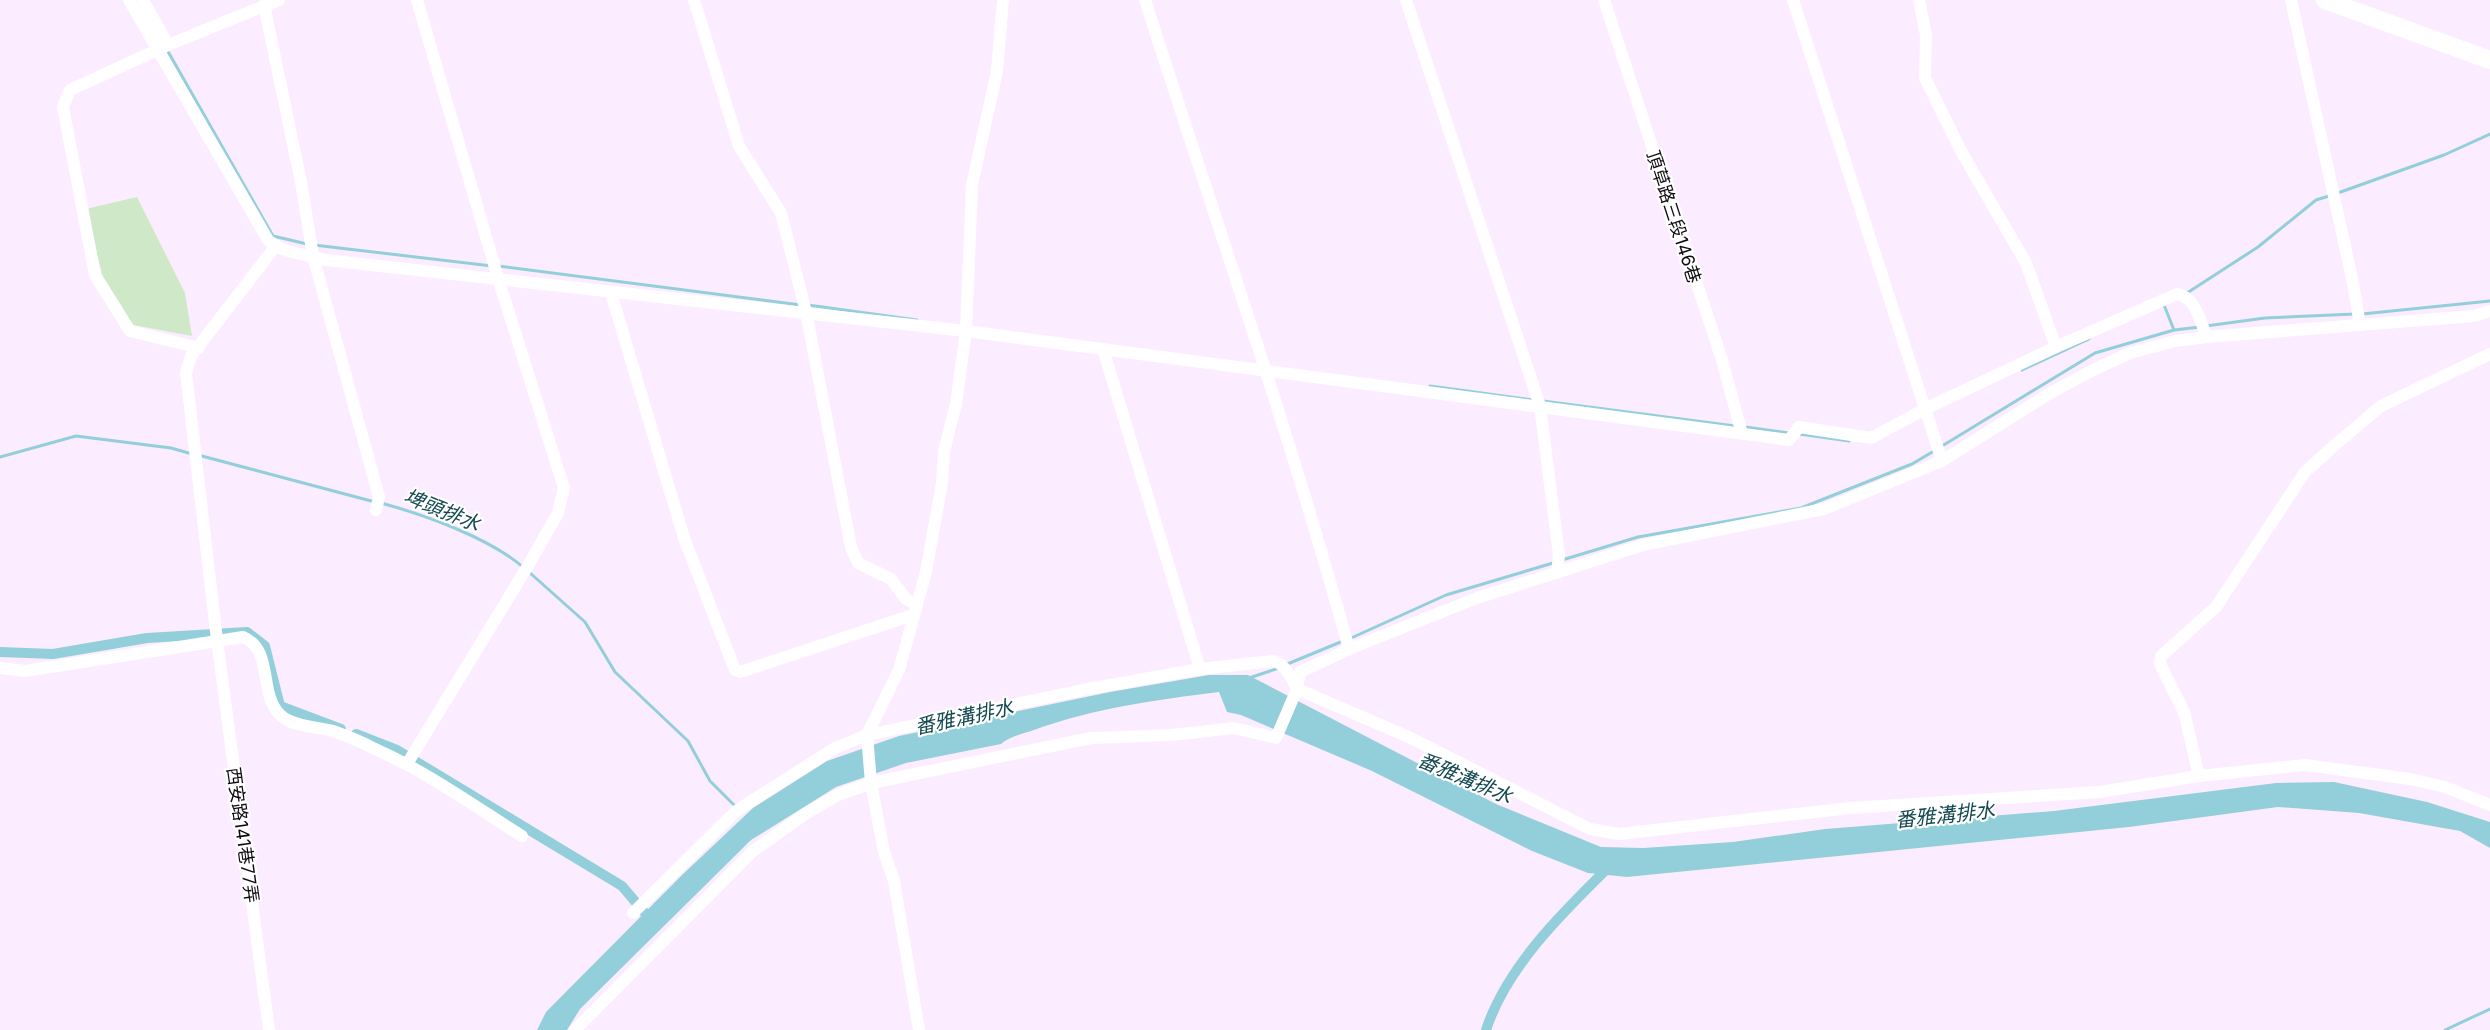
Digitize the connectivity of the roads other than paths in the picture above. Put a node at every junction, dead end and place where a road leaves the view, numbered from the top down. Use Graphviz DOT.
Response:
graph roads {
  1 [pos="129,0"];
  2 [pos="143,0"];
  3 [pos="279,0"];
  4 [pos="417,0"];
  5 [pos="694,0"];
  6 [pos="1003,0"];
  7 [pos="1145,0"];
  8 [pos="1406,0"];
  9 [pos="1604,0"];
  10 [pos="1793,0"];
  11 [pos="1919,0"];
  12 [pos="2291,0"];
  13 [pos="2325,0"];
  14 [pos="264,5"];
  15 [pos="163,47"];
  16 [pos="2490,60"];
  17 [pos="275,247"];
  18 [pos="313,256"];
  19 [pos="498,278"];
  20 [pos="611,293"];
  21 [pos="2490,311"];
  22 [pos="806,312"];
  23 [pos="2358,318"];
  24 [pos="966,331"];
  25 [pos="2207,337"];
  26 [pos="2056,346"];
  27 [pos="199,348"];
  28 [pos="1103,349"];
  29 [pos="2490,354"];
  30 [pos="1266,372"];
  31 [pos="1540,406"];
  32 [pos="1927,408"];
  33 [pos="1742,434"];
  34 [pos="1942,461"];
  35 [pos="376,510"];
  36 [pos="1558,565"];
  37 [pos="915,610"];
  38 [pos="217,640"];
  39 [pos="1347,642"];
  40 [pos="0,668"];
  41 [pos="1200,669"];
  42 [pos="1297,688"];
  43 [pos="867,735"];
  44 [pos="410,759"];
  45 [pos="2199,776"];
  46 [pos="870,783"];
  47 [pos="2490,805"];
  48 [pos="522,836"];
  49 [pos="633,913"];
  50 [pos="269,1030"];
  51 [pos="575,1030"];
  52 [pos="919,1030"];
  1 -- 15 [label="street"];
  2 -- 15 [label="street"];
  3 -- 14 [label="street"];
  4 -- 19 [label="street"];
  5 -- 22 [label="street"];
  6 -- 24 [label="street"];
  7 -- 30 [label="street"];
  8 -- 31 [label="street"];
  9 -- 33 [label="street, 頂草路三段146巷"];
  10 -- 32 [label="street"];
  11 -- 26 [label="street"];
  12 -- 23 [label="street"];
  13 -- 16 [label="street"];
  14 -- 15 [label="street"];
  14 -- 18 [label="street"];
  15 -- 17 [label="street"];
  15 -- 27 [label="street"];
  17 -- 18 [label="street"];
  17 -- 27 [label="street, 西安路141巷77弄"];
  18 -- 19 [label="street"];
  18 -- 35 [label="street"];
  19 -- 20 [label="street"];
  19 -- 44 [label="street"];
  20 -- 22 [label="street"];
  20 -- 37 [label="street"];
  21 -- 23 [label="street"];
  22 -- 24 [label="street"];
  22 -- 37 [label="street"];
  23 -- 25 [label="street"];
  24 -- 28 [label="street"];
  24 -- 37 [label="street"];
  25 -- 26 [label="street"];
  25 -- 34 [label="street"];
  26 -- 32 [label="street"];
  27 -- 38 [label="street, 西安路141巷77弄"];
  28 -- 30 [label="street"];
  28 -- 41 [label="street"];
  29 -- 45 [label="street"];
  30 -- 31 [label="street"];
  30 -- 39 [label="street"];
  31 -- 33 [label="street"];
  31 -- 36 [label="street"];
  32 -- 33 [label="street"];
  32 -- 34 [label="street"];
  34 -- 36 [label="street"];
  36 -- 39 [label="street"];
  37 -- 43 [label="street"];
  38 -- 40 [label="street"];
  38 -- 44 [label="street"];
  38 -- 50 [label="street, 西安路141巷77弄"];
  39 -- 42 [label="street"];
  41 -- 42 [label="street"];
  41 -- 43 [label="street"];
  42 -- 45 [label="street"];
  42 -- 46 [label="street"];
  43 -- 46 [label="street"];
  43 -- 49 [label="street"];
  44 -- 48 [label="street"];
  45 -- 47 [label="street"];
  46 -- 51 [label="street"];
  46 -- 52 [label="street"];
}
